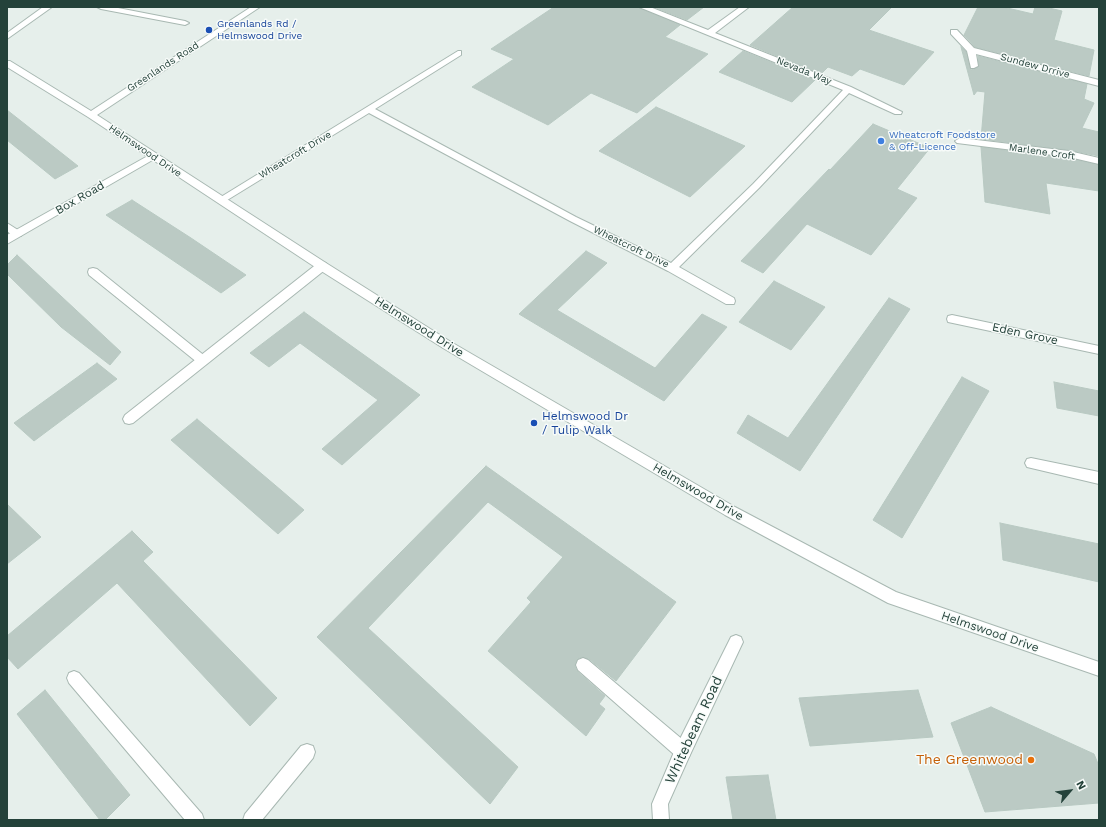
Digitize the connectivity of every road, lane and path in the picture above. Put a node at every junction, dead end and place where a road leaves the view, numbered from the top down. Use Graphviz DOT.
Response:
graph roads {
  1 [pos="48,7"];
  2 [pos="101,7"];
  3 [pos="256,7"];
  4 [pos="642,7"];
  5 [pos="745,7"];
  6 [pos="185,23"];
  7 [pos="954,32"];
  8 [pos="710,33"];
  9 [pos="7,37"];
  10 [pos="971,50"];
  11 [pos="458,52"];
  12 [pos="8,65"];
  13 [pos="974,66"];
  14 [pos="1099,83"];
  15 [pos="848,89"];
  16 [pos="369,109"];
  17 [pos="898,112"];
  18 [pos="90,115"];
  19 [pos="960,141"];
  20 [pos="153,156"];
  21 [pos="1099,161"];
  22 [pos="221,200"];
  23 [pos="7,226"];
  24 [pos="17,234"];
  25 [pos="7,240"];
  26 [pos="322,266"];
  27 [pos="672,268"];
  28 [pos="94,272"];
  29 [pos="730,301"];
  30 [pos="952,319"];
  31 [pos="1099,350"];
  32 [pos="202,360"];
  33 [pos="130,419"];
  34 [pos="1031,464"];
  35 [pos="1099,478"];
  36 [pos="736,642"];
  37 [pos="583,665"];
  38 [pos="1099,669"];
  39 [pos="74,678"];
  40 [pos="683,750"];
  41 [pos="307,752"];
  42 [pos="196,820"];
  43 [pos="251,820"];
  44 [pos="661,820"];
  1 -- 9 [label="street"];
  2 -- 6 [label="street"];
  3 -- 18 [label="street, Greenlands Road"];
  4 -- 8 [label="street, Nevada Way"];
  5 -- 8 [label="street"];
  7 -- 10 [label="street"];
  8 -- 15 [label="street, Nevada Way"];
  10 -- 13 [label="street"];
  10 -- 14 [label="street, Sundew Drrive"];
  11 -- 16 [label="street, Wheatcroft Drive"];
  12 -- 18 [label="street, Helmswood Drive"];
  15 -- 17 [label="street, Nevada Way"];
  15 -- 27 [label="street, Wheatcroft Drive"];
  16 -- 22 [label="street, Wheatcroft Drive"];
  16 -- 27 [label="street, Wheatcroft Drive"];
  18 -- 20 [label="street, Helmswood Drive"];
  19 -- 21 [label="street, Marlene Croft"];
  20 -- 22 [label="street, Helmswood Drive"];
  20 -- 24 [label="street, Box Road"];
  22 -- 26 [label="street, Helmswood Drive"];
  23 -- 24 [label="street"];
  24 -- 25 [label="street, Box Road"];
  26 -- 32 [label="street"];
  26 -- 38 [label="street, Helmswood Drive"];
  27 -- 29 [label="street"];
  28 -- 32 [label="street"];
  30 -- 31 [label="street, Eden Grove"];
  32 -- 33 [label="street"];
  34 -- 35 [label="street"];
  36 -- 40 [label="street, Whitebeam Road"];
  37 -- 40 [label="street"];
  39 -- 42 [label="street"];
  40 -- 44 [label="street, Whitebeam Road"];
  41 -- 43 [label="street"];
}
